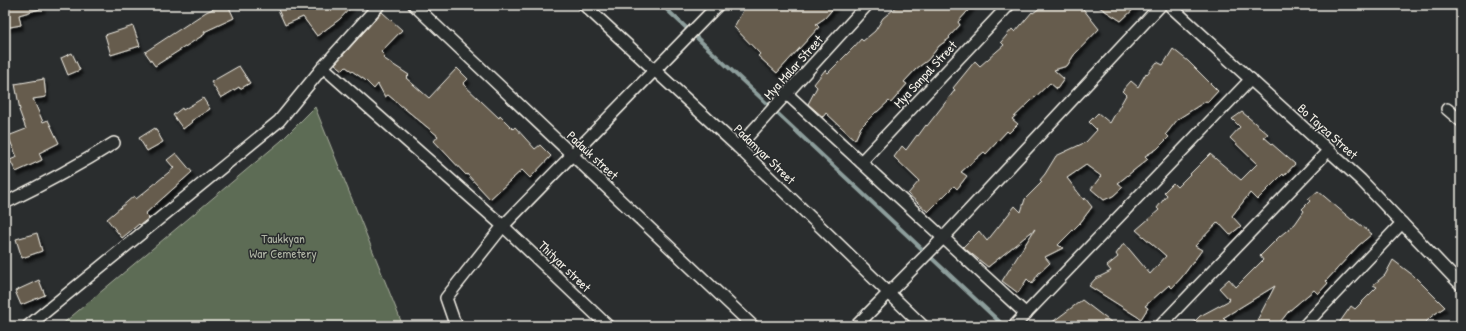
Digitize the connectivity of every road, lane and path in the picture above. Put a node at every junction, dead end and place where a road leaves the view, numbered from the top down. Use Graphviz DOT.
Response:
graph roads {
  1 [pos="379,5"];
  2 [pos="414,5"];
  3 [pos="584,5"];
  4 [pos="718,5"];
  5 [pos="867,5"];
  6 [pos="1009,5"];
  7 [pos="1162,5"];
  8 [pos="1168,5"];
  9 [pos="323,66"];
  10 [pos="655,71"];
  11 [pos="1251,79"];
  12 [pos="787,94"];
  13 [pos="1447,109"];
  14 [pos="1461,121"];
  15 [pos="114,143"];
  16 [pos="738,147"];
  17 [pos="1329,150"];
  18 [pos="573,155"];
  19 [pos="861,162"];
  20 [pos="5,203"];
  21 [pos="1402,223"];
  22 [pos="503,226"];
  23 [pos="943,238"];
  24 [pos="1461,286"];
  25 [pos="888,292"];
  26 [pos="1026,314"];
  27 [pos="28,326"];
  28 [pos="458,326"];
  29 [pos="608,326"];
  30 [pos="753,326"];
  31 [pos="856,326"];
  32 [pos="923,326"];
  33 [pos="1014,326"];
  34 [pos="1160,326"];
  35 [pos="1304,326"];
  1 -- 9 [label="street"];
  2 -- 18 [label="street, Padauk street"];
  3 -- 10 [label="street, Padamyar Street"];
  4 -- 10 [label="street"];
  5 -- 12 [label="street, Mya Malar Street"];
  6 -- 19 [label="street, Mya Sanpal Street"];
  7 -- 23 [label="street"];
  8 -- 11 [label="street, Bo Tayza Street"];
  9 -- 22 [label="street, Thityar street"];
  9 -- 27 [label="street"];
  10 -- 16 [label="street, Padamyar Street"];
  10 -- 18 [label="street"];
  11 -- 17 [label="street, Bo Tayza Street"];
  11 -- 26 [label="street"];
  12 -- 16 [label="street, Mya Malar Street"];
  12 -- 19 [label="street"];
  13 -- 14 [label="street"];
  15 -- 20 [label="street"];
  16 -- 25 [label="street, Padamyar Street"];
  17 -- 21 [label="street, Bo Tayza Street"];
  17 -- 34 [label="street"];
  18 -- 22 [label="street"];
  18 -- 30 [label="street, Padauk street"];
  19 -- 23 [label="street"];
  21 -- 24 [label="street, Bo Tayza Street"];
  21 -- 35 [label="street"];
  22 -- 28 [label="street"];
  22 -- 29 [label="street, Thityar street"];
  23 -- 25 [label="street"];
  23 -- 26 [label="street"];
  25 -- 31 [label="street"];
  25 -- 32 [label="street, Padamyar Street"];
  26 -- 33 [label="street"];
}
